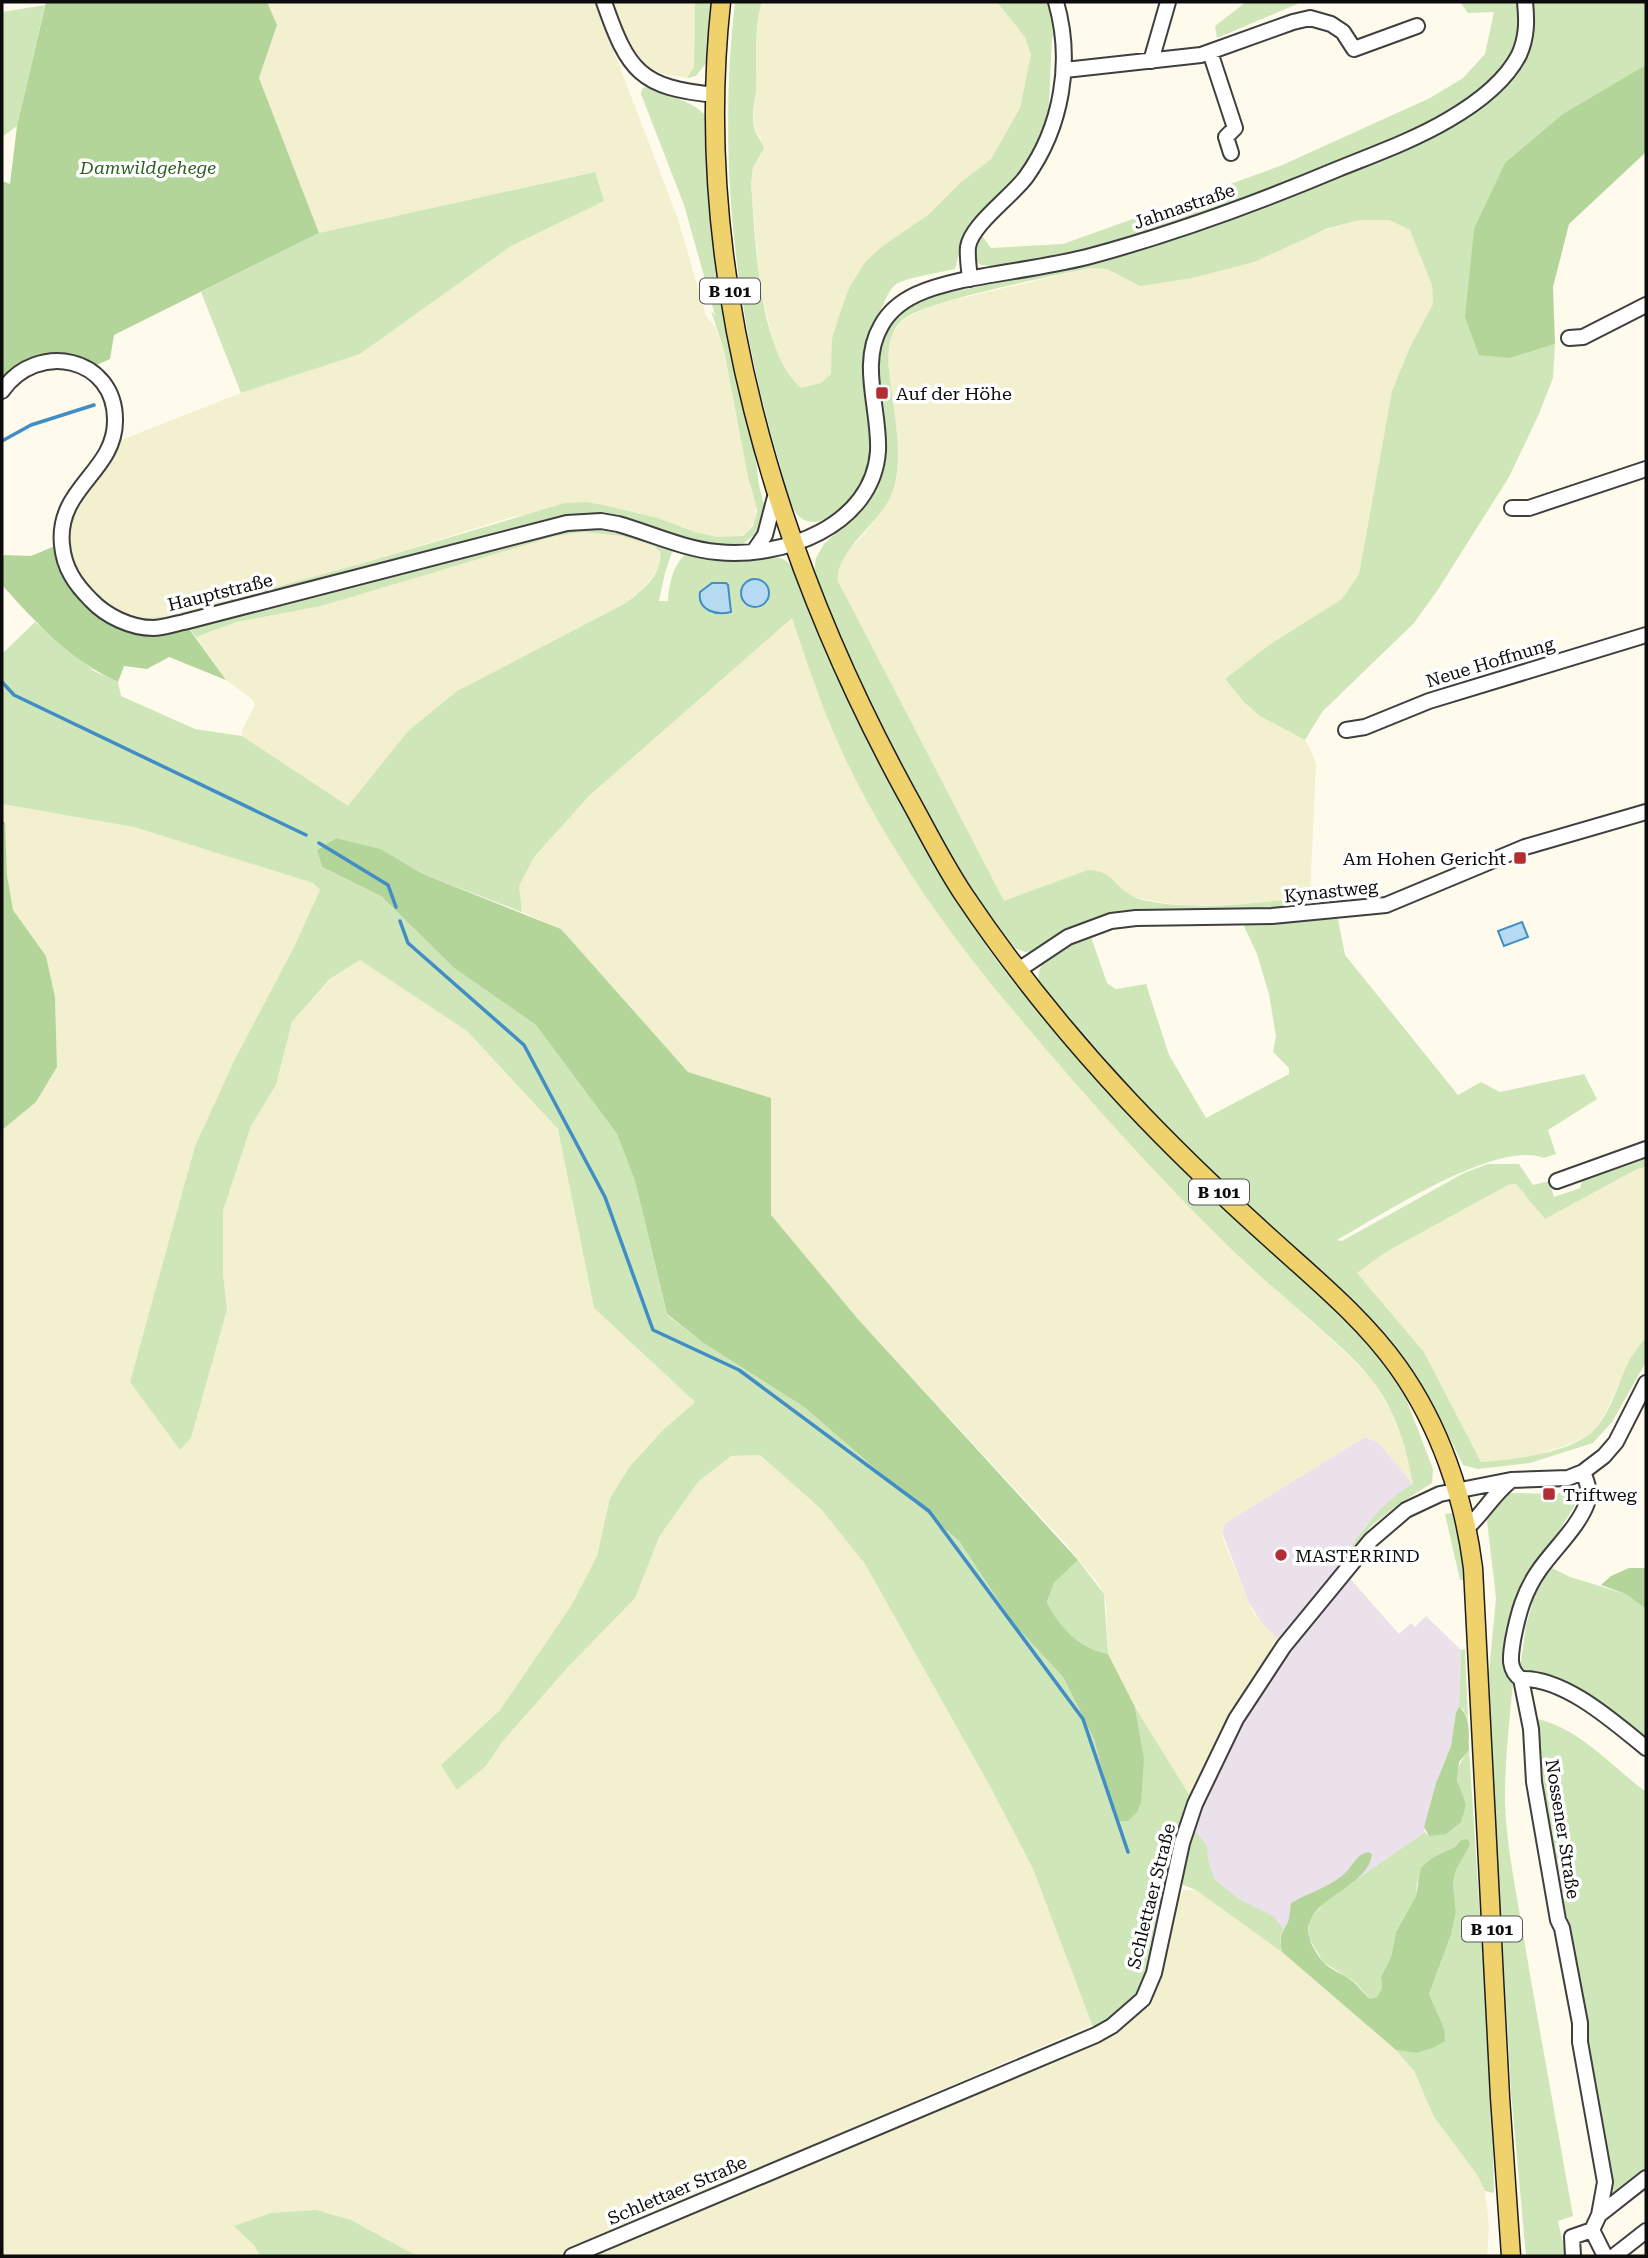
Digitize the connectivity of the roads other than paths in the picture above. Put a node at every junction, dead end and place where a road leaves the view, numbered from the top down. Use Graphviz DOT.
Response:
graph roads {
  1 [pos="604,2"];
  2 [pos="721,2"];
  3 [pos="1056,2"];
  4 [pos="1168,2"];
  5 [pos="1525,2"];
  6 [pos="1418,26"];
  7 [pos="1210,52"];
  8 [pos="1152,61"];
  9 [pos="1065,70"];
  10 [pos="716,94"];
  11 [pos="1231,153"];
  12 [pos="970,279"];
  13 [pos="1646,306"];
  14 [pos="1569,338"];
  15 [pos="2,391"];
  16 [pos="1646,469"];
  17 [pos="777,491"];
  18 [pos="1511,508"];
  19 [pos="794,544"];
  20 [pos="754,551"];
  21 [pos="1646,635"];
  22 [pos="1346,730"];
  23 [pos="1646,812"];
  24 [pos="1017,971"];
  25 [pos="1646,1149"];
  26 [pos="1557,1181"];
  27 [pos="1646,1383"];
  28 [pos="1583,1472"];
  29 [pos="1511,1480"];
  30 [pos="1458,1490"];
  31 [pos="1467,1528"];
  32 [pos="1521,1679"];
  33 [pos="1646,1748"];
  34 [pos="1646,2178"];
  35 [pos="1599,2215"];
  36 [pos="1592,2230"];
  37 [pos="1646,2231"];
  38 [pos="572,2256"];
  39 [pos="1511,2256"];
  40 [pos="1573,2256"];
  41 [pos="1605,2256"];
  42 [pos="1614,2256"];
  1 -- 10 [label="street"];
  2 -- 10 [label="main road, B 101"];
  3 -- 9 [label="street"];
  4 -- 8 [label="street"];
  5 -- 12 [label="street, Jahnastraße"];
  6 -- 7 [label="street"];
  7 -- 8 [label="street"];
  7 -- 11 [label="street"];
  8 -- 9 [label="street"];
  9 -- 12 [label="street"];
  10 -- 17 [label="main road, B 101"];
  12 -- 19 [label="street, Jahnastraße"];
  13 -- 14 [label="street"];
  15 -- 20 [label="street, Hauptstraße"];
  16 -- 18 [label="street"];
  17 -- 19 [label="main road, B 101"];
  17 -- 20 [label="street"];
  19 -- 20 [label="street, Hauptstraße"];
  19 -- 24 [label="main road, B 101"];
  21 -- 22 [label="street, Neue Hoffnung"];
  23 -- 24 [label="street, Kynastweg"];
  24 -- 30 [label="main road, B 101"];
  25 -- 26 [label="street"];
  27 -- 28 [label="street"];
  28 -- 29 [label="street"];
  28 -- 32 [label="street, Nossener Straße"];
  29 -- 30 [label="street, Schlettaer Straße"];
  29 -- 31 [label="street"];
  30 -- 31 [label="main road, B 101"];
  30 -- 38 [label="street, Schlettaer Straße"];
  31 -- 39 [label="main road, B 101"];
  32 -- 33 [label="street"];
  32 -- 35 [label="street, Nossener Straße"];
  34 -- 35 [label="street"];
  35 -- 36 [label="street"];
  36 -- 40 [label="street"];
  36 -- 41 [label="street"];
  37 -- 42 [label="street"];
}
